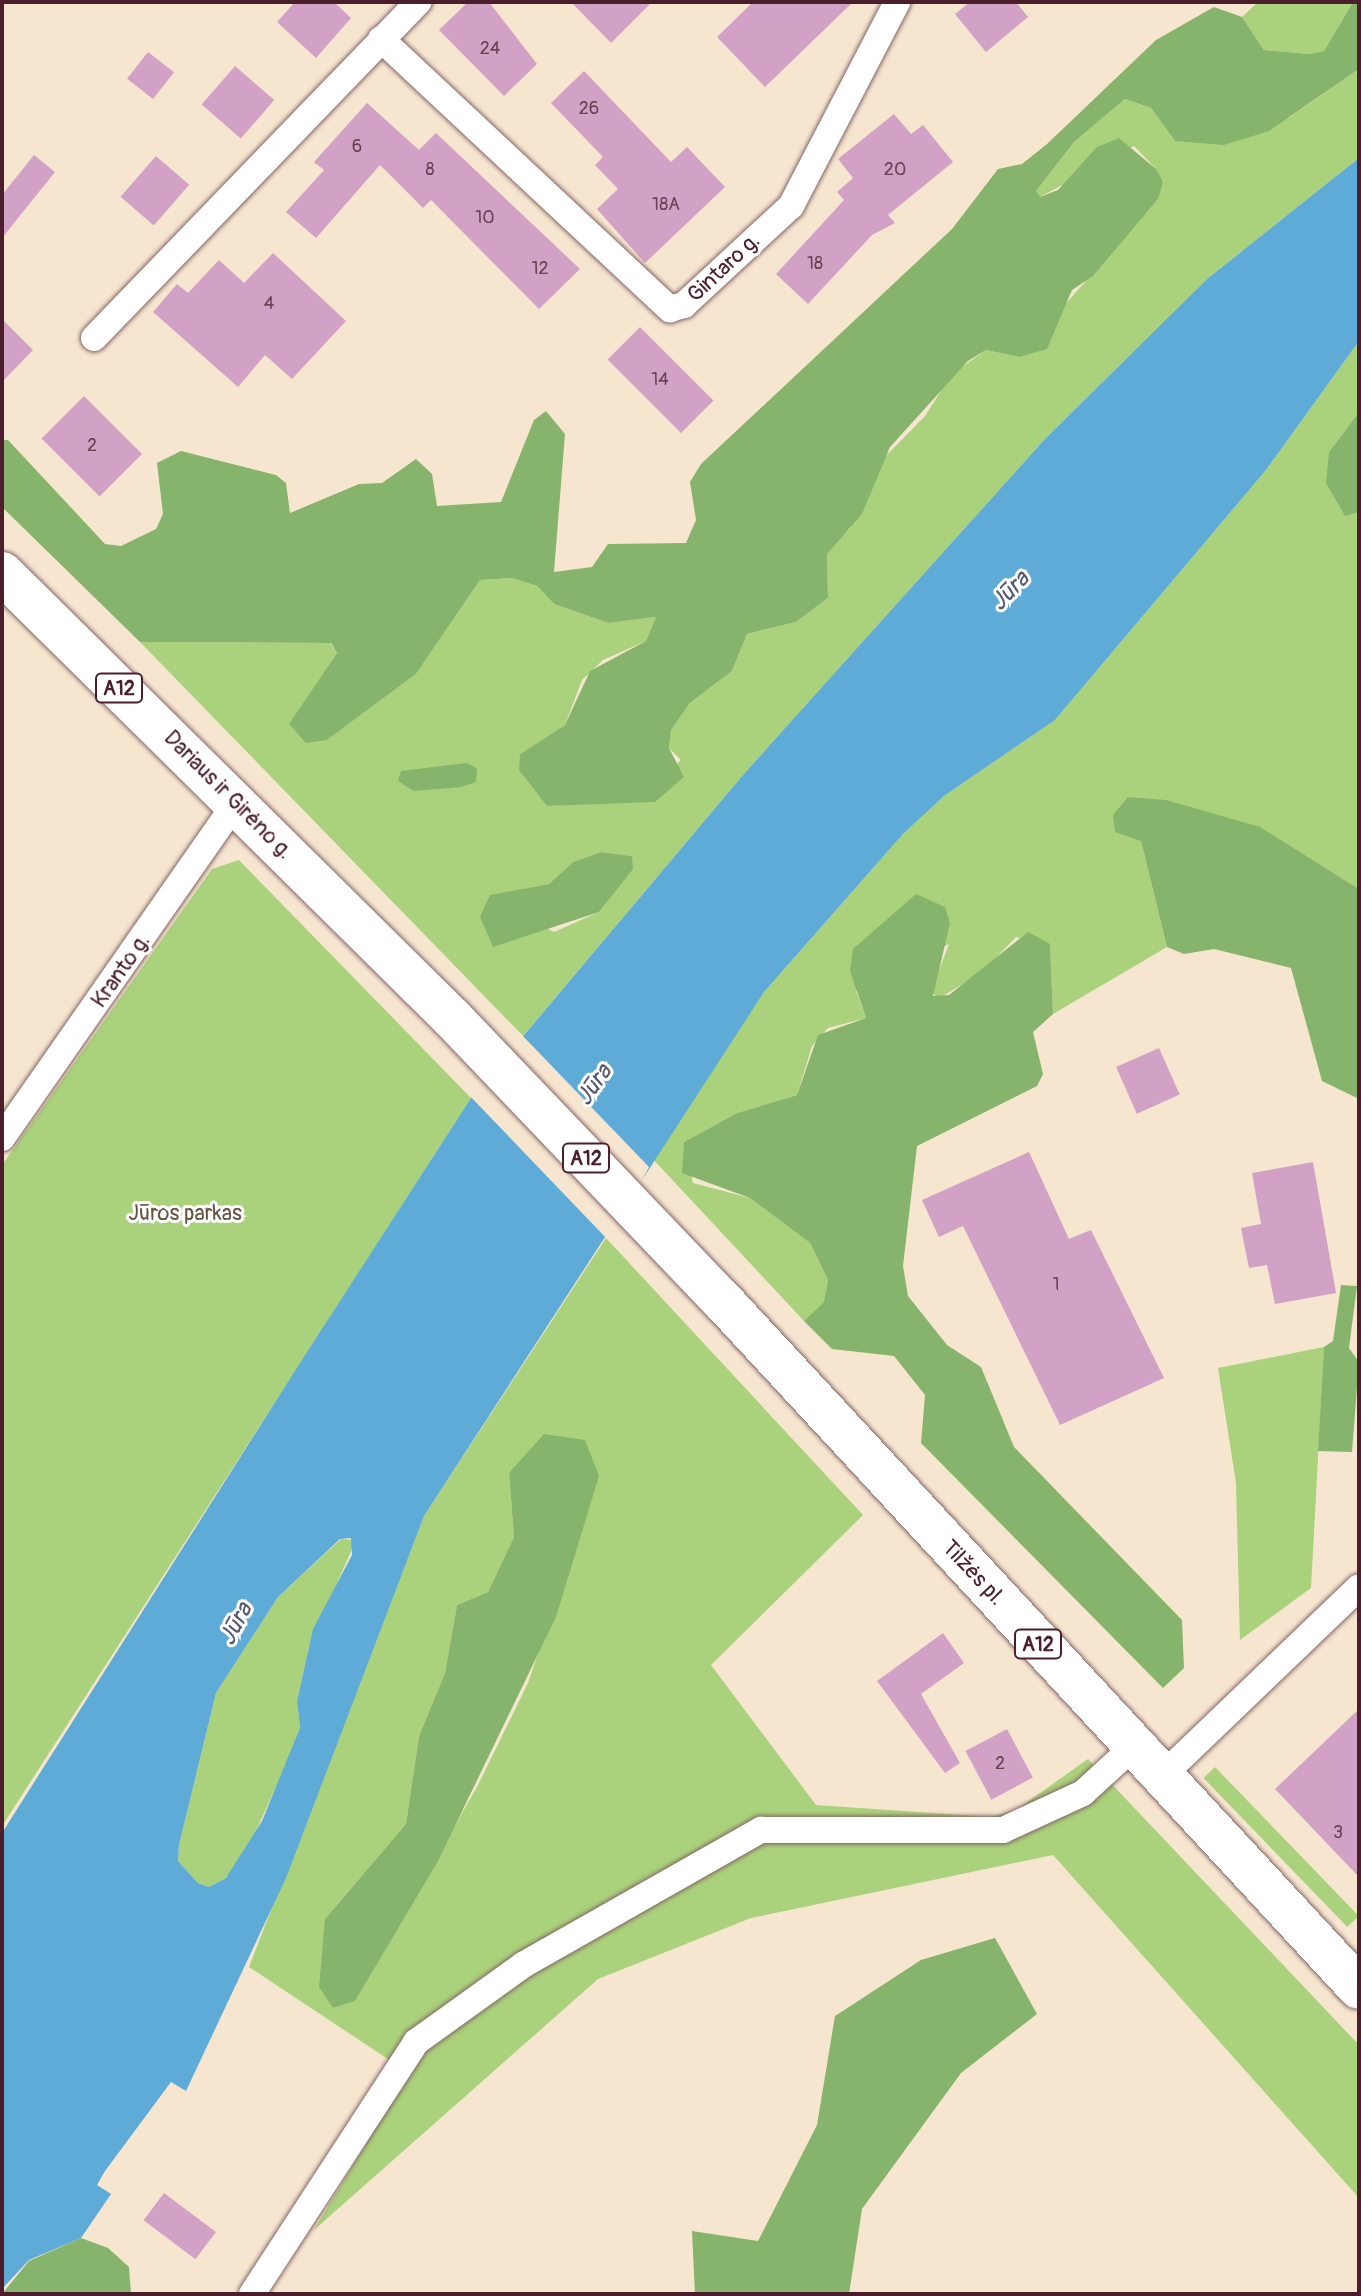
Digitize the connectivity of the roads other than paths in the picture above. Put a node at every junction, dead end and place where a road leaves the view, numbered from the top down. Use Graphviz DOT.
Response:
graph roads {
  1 [pos="418,2"];
  2 [pos="897,2"];
  3 [pos="381,39"];
  4 [pos="94,338"];
  5 [pos="2,573"];
  6 [pos="236,802"];
  7 [pos="2,1138"];
  8 [pos="720,1298"];
  9 [pos="1359,1587"];
  10 [pos="1133,1747"];
  11 [pos="1161,1777"];
  12 [pos="1359,1988"];
  13 [pos="252,2294"];
  1 -- 3 [label="street"];
  2 -- 3 [label="street, Gintaro g."];
  3 -- 4 [label="street"];
  5 -- 6 [label="highway, Dariaus ir Girėno g. / A12"];
  6 -- 7 [label="street, Kranto g."];
  6 -- 8 [label="highway, Dariaus ir Girėno g. / A12"];
  8 -- 10 [label="highway, Tilžės pl. / A12"];
  9 -- 11 [label="street"];
  10 -- 11 [label="highway, Tilžės pl. / A12"];
  10 -- 13 [label="street"];
  11 -- 12 [label="highway, Tilžės pl. / A12"];
}
